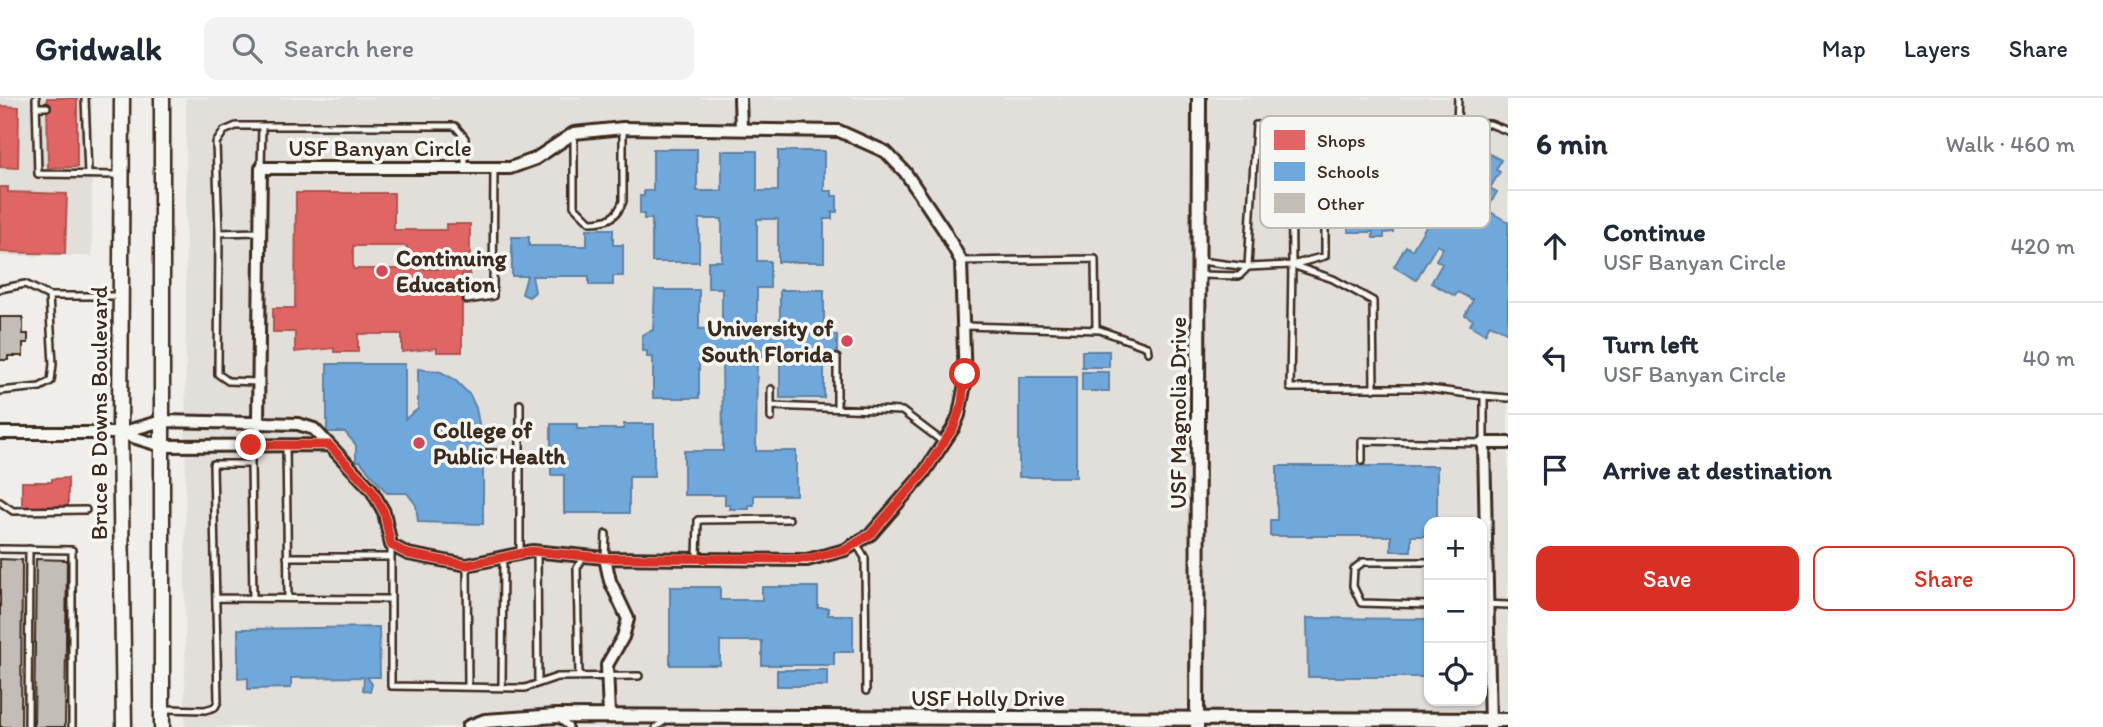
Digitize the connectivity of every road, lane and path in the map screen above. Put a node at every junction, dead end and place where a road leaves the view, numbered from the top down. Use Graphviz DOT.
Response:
graph roads {
  1 [pos="36,98"];
  2 [pos="85,98"];
  3 [pos="122,98"];
  4 [pos="162,98"];
  5 [pos="740,98"];
  6 [pos="1199,98"];
  7 [pos="1458,98"];
  8 [pos="36,107"];
  9 [pos="47,107"];
  10 [pos="77,107"];
  11 [pos="86,107"];
  12 [pos="1457,116"];
  13 [pos="1490,124"];
  14 [pos="1260,125"];
  15 [pos="262,126"];
  16 [pos="623,128"];
  17 [pos="37,129"];
  18 [pos="47,129"];
  19 [pos="77,129"];
  20 [pos="86,129"];
  21 [pos="741,129"];
  22 [pos="1508,131"];
  23 [pos="574,133"];
  24 [pos="38,149"];
  25 [pos="48,150"];
  26 [pos="77,150"];
  27 [pos="87,150"];
  28 [pos="261,169"];
  29 [pos="494,169"];
  30 [pos="465,170"];
  31 [pos="88,174"];
  32 [pos="122,175"];
  33 [pos="1292,228"];
  34 [pos="1325,228"];
  35 [pos="260,232"];
  36 [pos="219,233"];
  37 [pos="961,261"];
  38 [pos="1200,261"];
  39 [pos="1292,265"];
  40 [pos="1248,267"];
  41 [pos="1200,275"];
  42 [pos="0,289"];
  43 [pos="49,296"];
  44 [pos="121,296"];
  45 [pos="467,300"];
  46 [pos="964,326"];
  47 [pos="1097,329"];
  48 [pos="1148,352"];
  49 [pos="837,358"];
  50 [pos="258,382"];
  51 [pos="771,389"];
  52 [pos="1374,389"];
  53 [pos="0,390"];
  54 [pos="1484,396"];
  55 [pos="1508,398"];
  56 [pos="520,404"];
  57 [pos="771,406"];
  58 [pos="837,408"];
  59 [pos="771,418"];
  60 [pos="162,421"];
  61 [pos="258,421"];
  62 [pos="0,433"];
  63 [pos="120,433"];
  64 [pos="943,442"];
  65 [pos="1484,443"];
  66 [pos="1508,443"];
  67 [pos="255,445"];
  68 [pos="286,445"];
  69 [pos="329,445"];
  70 [pos="162,446"];
  71 [pos="485,453"];
  72 [pos="520,453"];
  73 [pos="1362,461"];
  74 [pos="251,464"];
  75 [pos="0,502"];
  76 [pos="86,510"];
  77 [pos="789,519"];
  78 [pos="607,534"];
  79 [pos="856,543"];
  80 [pos="0,549"];
  81 [pos="29,549"];
  82 [pos="389,551"];
  83 [pos="537,551"];
  84 [pos="520,555"];
  85 [pos="585,555"];
  86 [pos="287,557"];
  87 [pos="503,558"];
  88 [pos="605,558"];
  89 [pos="697,559"];
  90 [pos="1424,562"];
  91 [pos="467,565"];
  92 [pos="1486,580"];
  93 [pos="216,598"];
  94 [pos="253,598"];
  95 [pos="288,598"];
  96 [pos="389,598"];
  97 [pos="1424,605"];
  98 [pos="1487,605"];
  99 [pos="1508,605"];
  100 [pos="1487,634"];
  101 [pos="607,676"];
  102 [pos="639,676"];
  103 [pos="579,677"];
  104 [pos="538,684"];
  105 [pos="468,687"];
  106 [pos="502,687"];
  107 [pos="866,691"];
  108 [pos="162,708"];
  109 [pos="556,716"];
  110 [pos="672,717"];
  111 [pos="1508,720"];
  112 [pos="609,722"];
  113 [pos="1198,723"];
  114 [pos="1490,723"];
  115 [pos="28,727"];
  116 [pos="72,727"];
  117 [pos="124,727"];
  118 [pos="162,727"];
  119 [pos="469,727"];
  120 [pos="569,727"];
  121 [pos="656,727"];
  1 -- 8 [label="lane"];
  2 -- 11 [label="lane"];
  3 -- 32 [label="main road, Bruce B Downs Boulevard"];
  4 -- 60 [label="main road"];
  5 -- 21 [label="street"];
  6 -- 38 [label="street, USF Magnolia Drive"];
  7 -- 12 [label="lane"];
  8 -- 9 [label="lane"];
  8 -- 17 [label="lane"];
  10 -- 11 [label="lane"];
  11 -- 20 [label="lane"];
  13 -- 22 [label="lane"];
  14 -- 40 [label="lane"];
  15 -- 28 [label="lane"];
  15 -- 30 [label="lane"];
  15 -- 36 [label="lane"];
  16 -- 21 [label="street, USF Banyan Circle"];
  16 -- 23 [label="street, USF Banyan Circle"];
  16 -- 23 [label="lane"];
  17 -- 18 [label="lane"];
  17 -- 24 [label="lane"];
  19 -- 20 [label="lane"];
  20 -- 27 [label="lane"];
  21 -- 37 [label="street, USF Banyan Circle"];
  23 -- 29 [label="street, USF Banyan Circle"];
  24 -- 25 [label="lane"];
  24 -- 31 [label="lane"];
  26 -- 27 [label="lane"];
  27 -- 31 [label="lane"];
  28 -- 30 [label="street, USF Banyan Circle"];
  28 -- 35 [label="street, USF Banyan Circle"];
  29 -- 30 [label="street, USF Banyan Circle"];
  29 -- 45 [label="lane"];
  31 -- 32 [label="lane"];
  32 -- 44 [label="main road, Bruce B Downs Boulevard"];
  33 -- 39 [label="lane"];
  34 -- 39 [label="lane"];
  35 -- 36 [label="lane"];
  35 -- 50 [label="street, USF Banyan Circle"];
  36 -- 50 [label="lane"];
  37 -- 46 [label="street, USF Banyan Circle"];
  37 -- 47 [label="lane"];
  38 -- 40 [label="lane"];
  38 -- 41 [label="street, USF Magnolia Drive"];
  39 -- 40 [label="lane"];
  39 -- 52 [label="lane"];
  39 -- 52 [label="lane"];
  40 -- 41 [label="lane"];
  41 -- 113 [label="street, USF Magnolia Drive"];
  42 -- 43 [label="lane"];
  43 -- 44 [label="lane"];
  43 -- 53 [label="lane"];
  44 -- 63 [label="main road, Bruce B Downs Boulevard"];
  46 -- 47 [label="lane"];
  46 -- 64 [label="street, USF Banyan Circle"];
  47 -- 48 [label="lane"];
  49 -- 58 [label="lane"];
  50 -- 61 [label="street, USF Banyan Circle"];
  51 -- 57 [label="lane"];
  52 -- 54 [label="lane"];
  54 -- 55 [label="lane"];
  54 -- 65 [label="lane"];
  56 -- 72 [label="lane"];
  57 -- 58 [label="lane"];
  57 -- 59 [label="lane"];
  58 -- 64 [label="lane"];
  60 -- 61 [label="street"];
  60 -- 63 [label="street"];
  60 -- 70 [label="main road"];
  61 -- 67 [label="lane, USF Banyan Circle"];
  61 -- 69 [label="street"];
  62 -- 63 [label="street"];
  63 -- 70 [label="street"];
  63 -- 117 [label="main road, Bruce B Downs Boulevard"];
  64 -- 79 [label="street, USF Banyan Circle"];
  65 -- 66 [label="street"];
  65 -- 73 [label="lane"];
  65 -- 92 [label="street"];
  67 -- 68 [label="street"];
  67 -- 70 [label="street"];
  67 -- 74 [label="lane, USF Banyan Circle"];
  68 -- 69 [label="street"];
  68 -- 86 [label="lane"];
  69 -- 82 [label="street"];
  70 -- 108 [label="main road"];
  71 -- 72 [label="lane"];
  72 -- 84 [label="lane"];
  74 -- 93 [label="lane"];
  74 -- 94 [label="lane, USF Banyan Circle"];
  75 -- 76 [label="lane"];
  77 -- 89 [label="lane"];
  78 -- 88 [label="lane"];
  79 -- 89 [label="street, USF Banyan Circle"];
  79 -- 107 [label="lane"];
  80 -- 81 [label="lane"];
  81 -- 115 [label="lane"];
  81 -- 116 [label="lane"];
  82 -- 86 [label="lane"];
  82 -- 91 [label="street, USF Banyan Circle"];
  82 -- 96 [label="lane"];
  83 -- 84 [label="street, USF Banyan Circle"];
  83 -- 85 [label="street, USF Banyan Circle"];
  83 -- 104 [label="lane"];
  84 -- 87 [label="street, USF Banyan Circle"];
  85 -- 88 [label="street, USF Banyan Circle"];
  85 -- 103 [label="lane"];
  86 -- 95 [label="lane"];
  87 -- 91 [label="street, USF Banyan Circle"];
  87 -- 106 [label="lane"];
  88 -- 89 [label="street, USF Banyan Circle"];
  88 -- 101 [label="street"];
  90 -- 97 [label="lane"];
  91 -- 105 [label="lane"];
  93 -- 94 [label="lane"];
  93 -- 108 [label="lane"];
  94 -- 95 [label="lane"];
  95 -- 96 [label="lane"];
  96 -- 105 [label="lane"];
  98 -- 99 [label="lane"];
  100 -- 114 [label="street"];
  101 -- 102 [label="lane"];
  101 -- 103 [label="lane"];
  101 -- 112 [label="street"];
  103 -- 104 [label="lane"];
  104 -- 106 [label="lane"];
  105 -- 106 [label="lane"];
  108 -- 118 [label="main road"];
  109 -- 112 [label="street, USF Holly Drive"];
  109 -- 119 [label="street, USF Holly Drive"];
  109 -- 120 [label="lane"];
  110 -- 112 [label="street, USF Holly Drive"];
  110 -- 113 [label="street, USF Holly Drive"];
  110 -- 121 [label="lane"];
  111 -- 114 [label="street, USF Holly Drive"];
  113 -- 114 [label="street, USF Holly Drive"];
}
